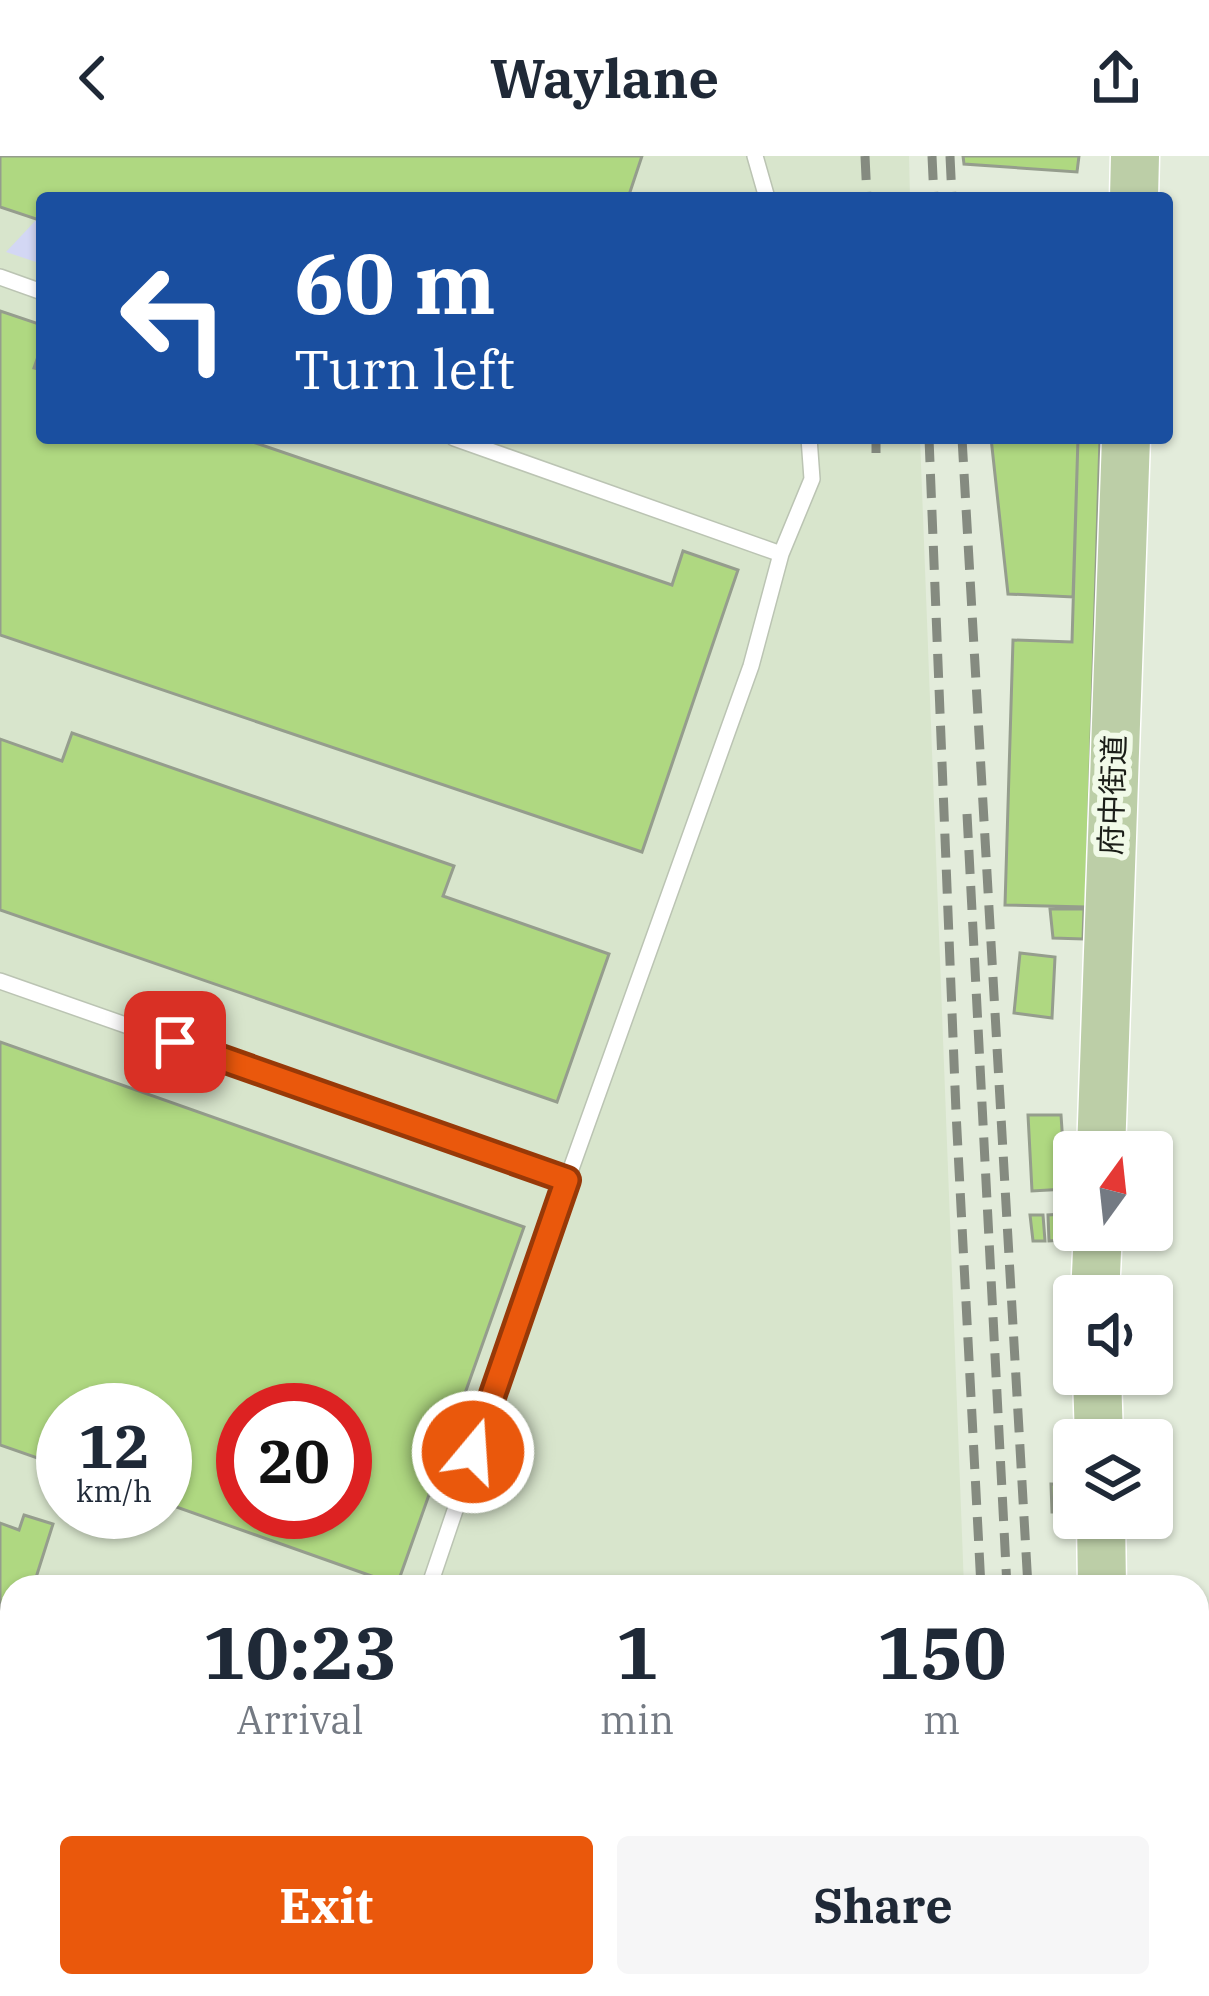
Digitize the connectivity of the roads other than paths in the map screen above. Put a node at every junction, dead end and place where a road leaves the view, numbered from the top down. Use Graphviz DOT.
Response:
graph roads {
  1 [pos="755,156"];
  2 [pos="1135,156"];
  3 [pos="765,192"];
  4 [pos="1133,192"];
  5 [pos="0,277"];
  6 [pos="36,290"];
  7 [pos="471,444"];
  8 [pos="809,444"];
  9 [pos="1126,444"];
  10 [pos="781,554"];
  11 [pos="0,981"];
  12 [pos="1102,1131"];
  13 [pos="567,1180"];
  14 [pos="1101,1539"];
  15 [pos="434,1575"];
  16 [pos="1102,1575"];
  1 -- 3 [label="lane"];
  2 -- 4 [label="main road"];
  5 -- 6 [label="lane"];
  7 -- 10 [label="lane"];
  8 -- 10 [label="lane"];
  9 -- 12 [label="main road, 府中街道"];
  10 -- 13 [label="lane"];
  11 -- 13 [label="lane"];
  13 -- 15 [label="lane"];
  14 -- 16 [label="main road"];
}
